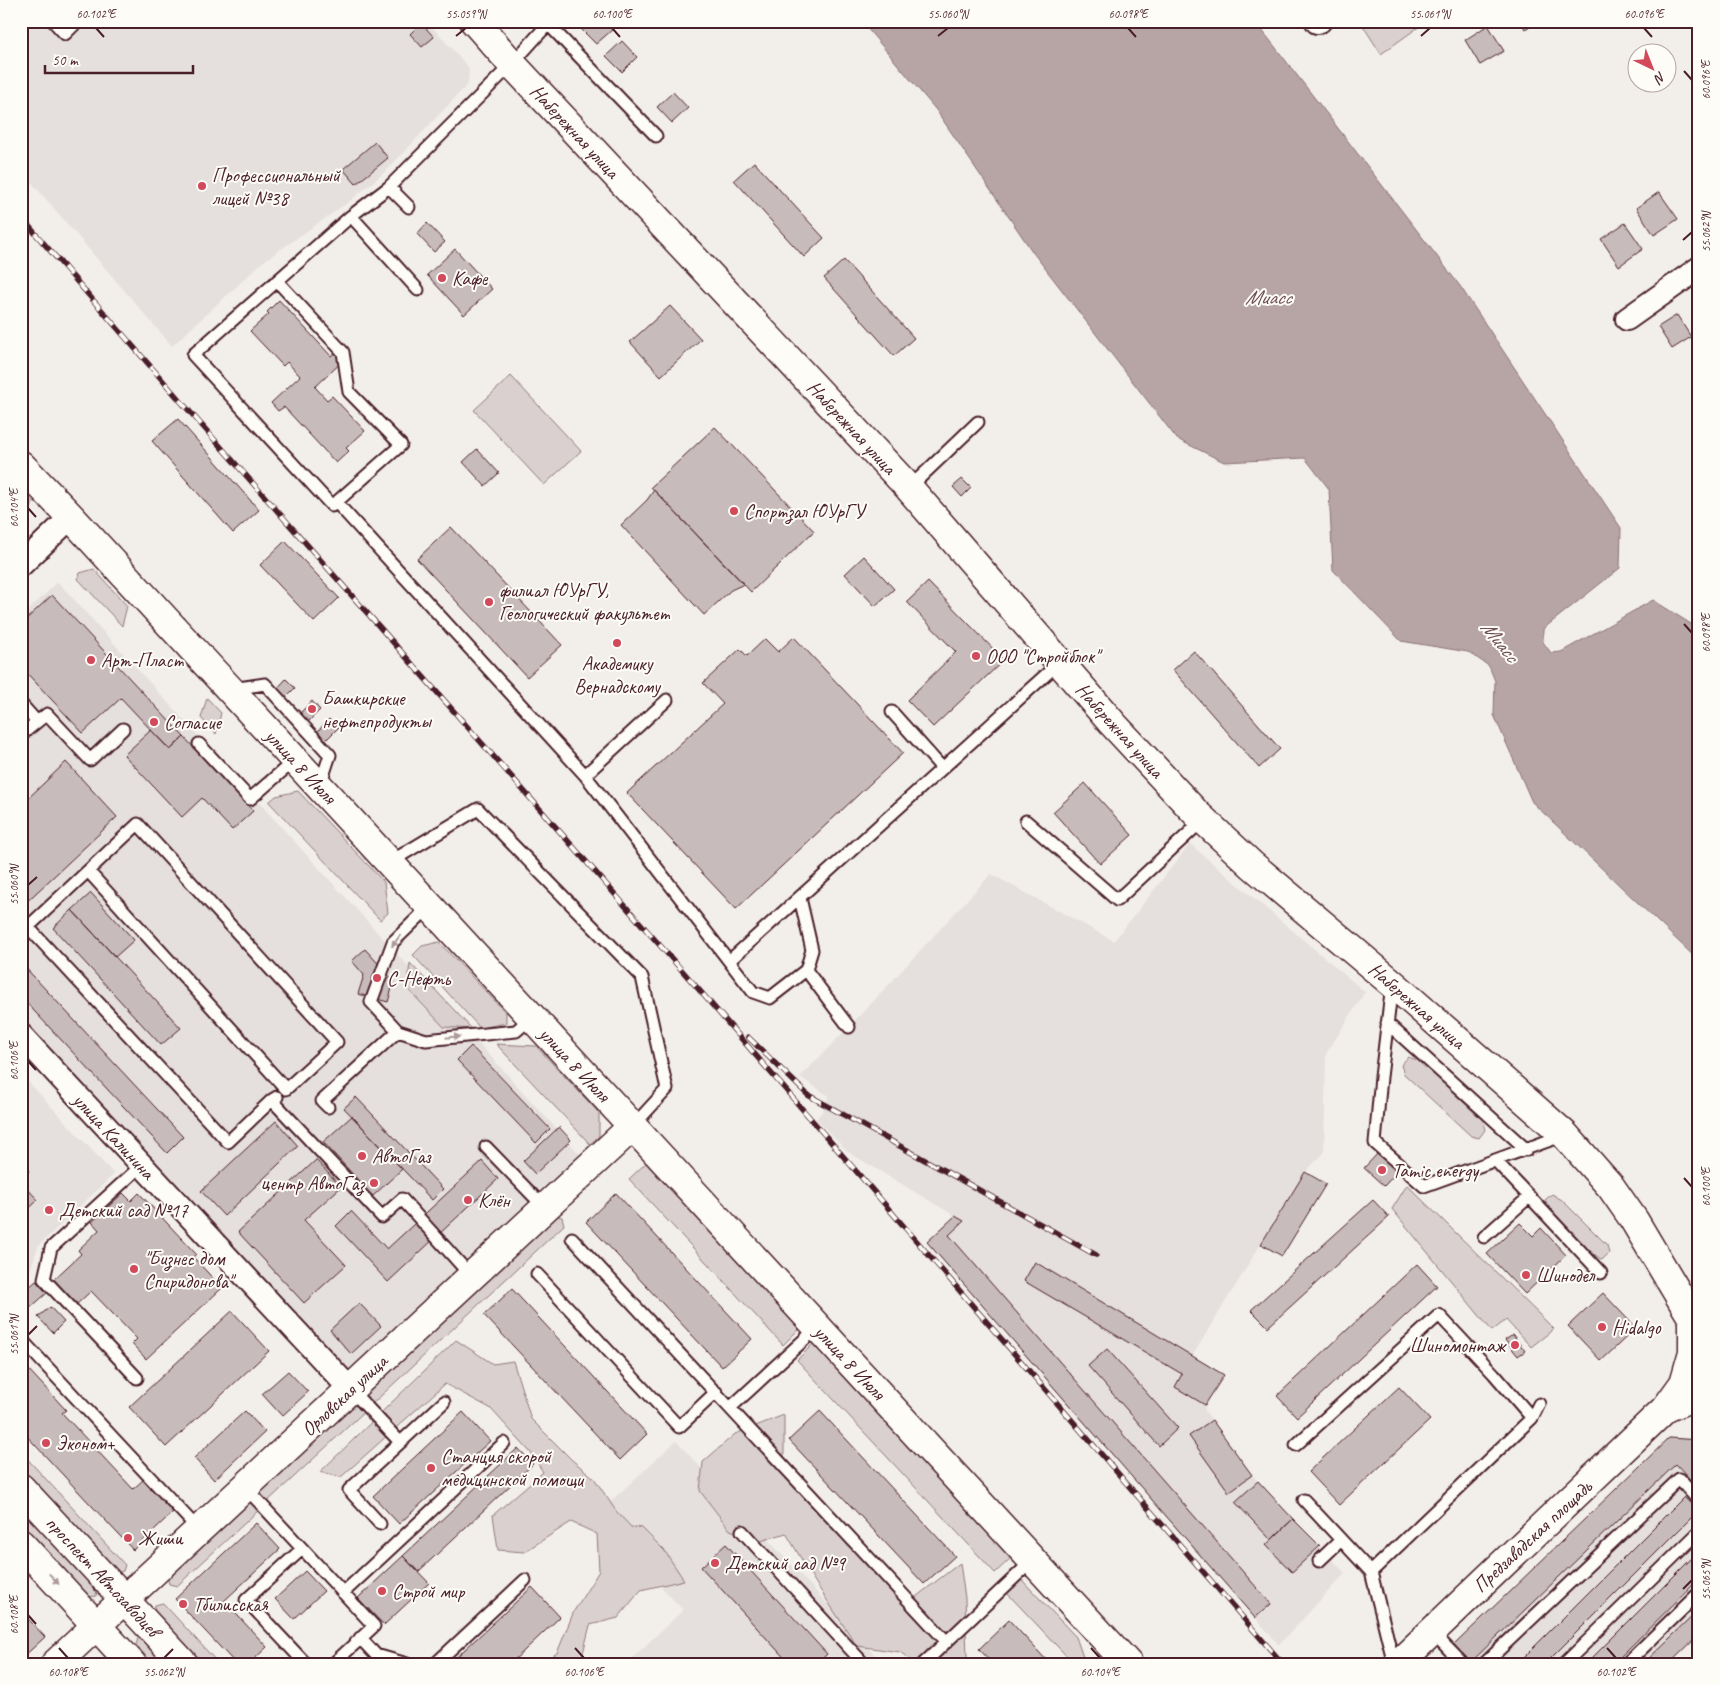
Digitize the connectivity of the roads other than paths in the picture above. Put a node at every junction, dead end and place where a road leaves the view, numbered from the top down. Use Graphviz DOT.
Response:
graph roads {
  1 [pos="53,21"];
  2 [pos="78,21"];
  3 [pos="474,21"];
  4 [pos="546,23"];
  5 [pos="512,64"];
  6 [pos="656,136"];
  7 [pos="389,187"];
  8 [pos="409,207"];
  9 [pos="351,216"];
  10 [pos="1699,268"];
  11 [pos="277,281"];
  12 [pos="418,290"];
  13 [pos="1627,319"];
  14 [pos="978,422"];
  15 [pos="21,464"];
  16 [pos="910,488"];
  17 [pos="336,502"];
  18 [pos="71,517"];
  19 [pos="21,564"];
  20 [pos="1060,662"];
  21 [pos="230,690"];
  22 [pos="666,700"];
  23 [pos="21,704"];
  24 [pos="892,712"];
  25 [pos="36,722"];
  26 [pos="123,729"];
  27 [pos="21,735"];
  28 [pos="199,744"];
  29 [pos="295,760"];
  30 [pos="942,768"];
  31 [pos="585,775"];
  32 [pos="320,787"];
  33 [pos="1203,820"];
  34 [pos="1026,821"];
  35 [pos="390,863"];
  36 [pos="88,871"];
  37 [pos="800,898"];
  38 [pos="430,906"];
  39 [pos="25,930"];
  40 [pos="728,961"];
  41 [pos="806,970"];
  42 [pos="1392,982"];
  43 [pos="532,1017"];
  44 [pos="1387,1023"];
  45 [pos="848,1027"];
  46 [pos="398,1031"];
  47 [pos="21,1035"];
  48 [pos="286,1089"];
  49 [pos="272,1100"];
  50 [pos="328,1107"];
  51 [pos="632,1126"];
  52 [pos="1565,1135"];
  53 [pos="486,1147"];
  54 [pos="1527,1150"];
  55 [pos="1494,1160"];
  56 [pos="142,1165"];
  57 [pos="1529,1197"];
  58 [pos="545,1208"];
  59 [pos="1484,1237"];
  60 [pos="572,1238"];
  61 [pos="1601,1273"];
  62 [pos="537,1274"];
  63 [pos="472,1276"];
  64 [pos="1696,1324"];
  65 [pos="818,1327"];
  66 [pos="21,1339"];
  67 [pos="137,1378"];
  68 [pos="350,1389"];
  69 [pos="716,1392"];
  70 [pos="1699,1394"];
  71 [pos="444,1402"];
  72 [pos="1539,1404"];
  73 [pos="730,1408"];
  74 [pos="1666,1408"];
  75 [pos="1532,1418"];
  76 [pos="400,1442"];
  77 [pos="504,1444"];
  78 [pos="1296,1445"];
  79 [pos="245,1487"];
  80 [pos="21,1488"];
  81 [pos="1304,1500"];
  82 [pos="1699,1501"];
  83 [pos="380,1524"];
  84 [pos="199,1530"];
  85 [pos="742,1531"];
  86 [pos="1699,1532"];
  87 [pos="1341,1540"];
  88 [pos="21,1544"];
  89 [pos="302,1548"];
  90 [pos="1033,1560"];
  91 [pos="1319,1561"];
  92 [pos="1371,1572"];
  93 [pos="525,1580"];
  94 [pos="343,1593"];
  95 [pos="1699,1593"];
  96 [pos="124,1599"];
  97 [pos="96,1625"];
  98 [pos="1432,1631"];
  99 [pos="360,1638"];
  100 [pos="947,1642"];
  101 [pos="56,1664"];
  102 [pos="132,1664"];
  103 [pos="184,1664"];
  104 [pos="306,1664"];
  105 [pos="333,1664"];
  106 [pos="407,1664"];
  107 [pos="435,1664"];
  108 [pos="864,1664"];
  109 [pos="923,1664"];
  110 [pos="1128,1664"];
  111 [pos="1396,1664"];
  112 [pos="1463,1664"];
  113 [pos="1484,1664"];
  114 [pos="1564,1664"];
  115 [pos="1626,1664"];
  1 -- 2 [label="lane"];
  3 -- 5 [label="street, Набережная улица"];
  4 -- 5 [label="lane"];
  4 -- 6 [label="lane"];
  5 -- 7 [label="lane"];
  5 -- 16 [label="street, Набережная улица"];
  7 -- 8 [label="lane"];
  7 -- 9 [label="lane"];
  9 -- 11 [label="lane"];
  9 -- 12 [label="lane"];
  10 -- 13 [label="street"];
  11 -- 17 [label="lane"];
  11 -- 17 [label="lane"];
  14 -- 16 [label="lane"];
  15 -- 18 [label="street, улица 8 Июля"];
  16 -- 20 [label="street, Набережная улица"];
  17 -- 31 [label="lane"];
  18 -- 19 [label="street"];
  18 -- 21 [label="street, улица 8 Июля"];
  20 -- 30 [label="lane"];
  20 -- 33 [label="street, Набережная улица"];
  21 -- 29 [label="street, улица 8 Июля"];
  21 -- 32 [label="lane"];
  22 -- 31 [label="lane"];
  23 -- 25 [label="lane"];
  24 -- 30 [label="lane"];
  25 -- 26 [label="lane"];
  25 -- 27 [label="lane"];
  28 -- 29 [label="lane"];
  29 -- 32 [label="street, улица 8 Июля"];
  30 -- 37 [label="lane"];
  31 -- 40 [label="lane"];
  32 -- 35 [label="street, улица 8 Июля"];
  33 -- 34 [label="lane"];
  33 -- 42 [label="street, Набережная улица"];
  35 -- 38 [label="street, улица 8 Июля"];
  35 -- 51 [label="lane"];
  36 -- 39 [label="lane"];
  36 -- 48 [label="lane"];
  36 -- 48 [label="lane"];
  37 -- 40 [label="lane"];
  37 -- 41 [label="lane"];
  38 -- 43 [label="street, улица 8 Июля"];
  38 -- 46 [label="lane, one-way"];
  39 -- 49 [label="lane"];
  40 -- 41 [label="lane"];
  41 -- 45 [label="lane"];
  42 -- 44 [label="lane"];
  42 -- 52 [label="street, Набережная улица"];
  46 -- 43 [label="lane, one-way"];
  43 -- 51 [label="street, улица 8 Июля"];
  44 -- 54 [label="lane"];
  44 -- 55 [label="lane"];
  46 -- 50 [label="lane"];
  47 -- 56 [label="street, улица Калинина"];
  48 -- 49 [label="lane"];
  49 -- 63 [label="lane"];
  51 -- 58 [label="street, Орловская улица"];
  51 -- 65 [label="street, улица 8 Июля"];
  52 -- 54 [label="lane"];
  52 -- 64 [label="street, Набережная улица"];
  53 -- 58 [label="lane"];
  54 -- 55 [label="lane"];
  55 -- 57 [label="lane"];
  56 -- 67 [label="lane"];
  56 -- 68 [label="street, улица Калинина"];
  57 -- 59 [label="lane"];
  57 -- 61 [label="lane"];
  58 -- 63 [label="street, Орловская улица"];
  60 -- 69 [label="lane"];
  62 -- 69 [label="lane"];
  63 -- 68 [label="street, Орловская улица"];
  64 -- 74 [label="street"];
  65 -- 73 [label="lane"];
  65 -- 90 [label="street, улица 8 Июля"];
  66 -- 84 [label="lane"];
  68 -- 76 [label="lane"];
  68 -- 79 [label="street, Орловская улица"];
  69 -- 73 [label="lane"];
  70 -- 74 [label="street"];
  71 -- 76 [label="lane"];
  72 -- 75 [label="lane"];
  73 -- 100 [label="lane"];
  74 -- 98 [label="street, Предзаводская площадь"];
  75 -- 78 [label="lane"];
  75 -- 92 [label="lane"];
  76 -- 83 [label="lane"];
  77 -- 94 [label="lane"];
  79 -- 84 [label="street, Орловская улица"];
  79 -- 89 [label="lane"];
  80 -- 96 [label="street, проспект Автозаводцев"];
  81 -- 87 [label="lane"];
  82 -- 113 [label="lane"];
  84 -- 96 [label="street, Орловская улица"];
  85 -- 108 [label="lane"];
  86 -- 114 [label="lane"];
  87 -- 91 [label="lane"];
  87 -- 92 [label="lane"];
  88 -- 97 [label="street, проспект Автозаводцев, one-way"];
  89 -- 94 [label="lane"];
  89 -- 104 [label="lane"];
  90 -- 100 [label="lane"];
  90 -- 110 [label="street, улица 8 Июля"];
  92 -- 111 [label="lane"];
  93 -- 107 [label="lane"];
  94 -- 99 [label="lane"];
  95 -- 115 [label="lane"];
  96 -- 97 [label="street, Орловская улица"];
  96 -- 103 [label="street, проспект Автозаводцев"];
  97 -- 101 [label="street, Орловская улица"];
  97 -- 102 [label="street, проспект Автозаводцев"];
  98 -- 111 [label="street, Предзаводская площадь"];
  98 -- 112 [label="lane"];
  99 -- 105 [label="lane"];
  99 -- 106 [label="lane"];
  100 -- 109 [label="lane"];
}
